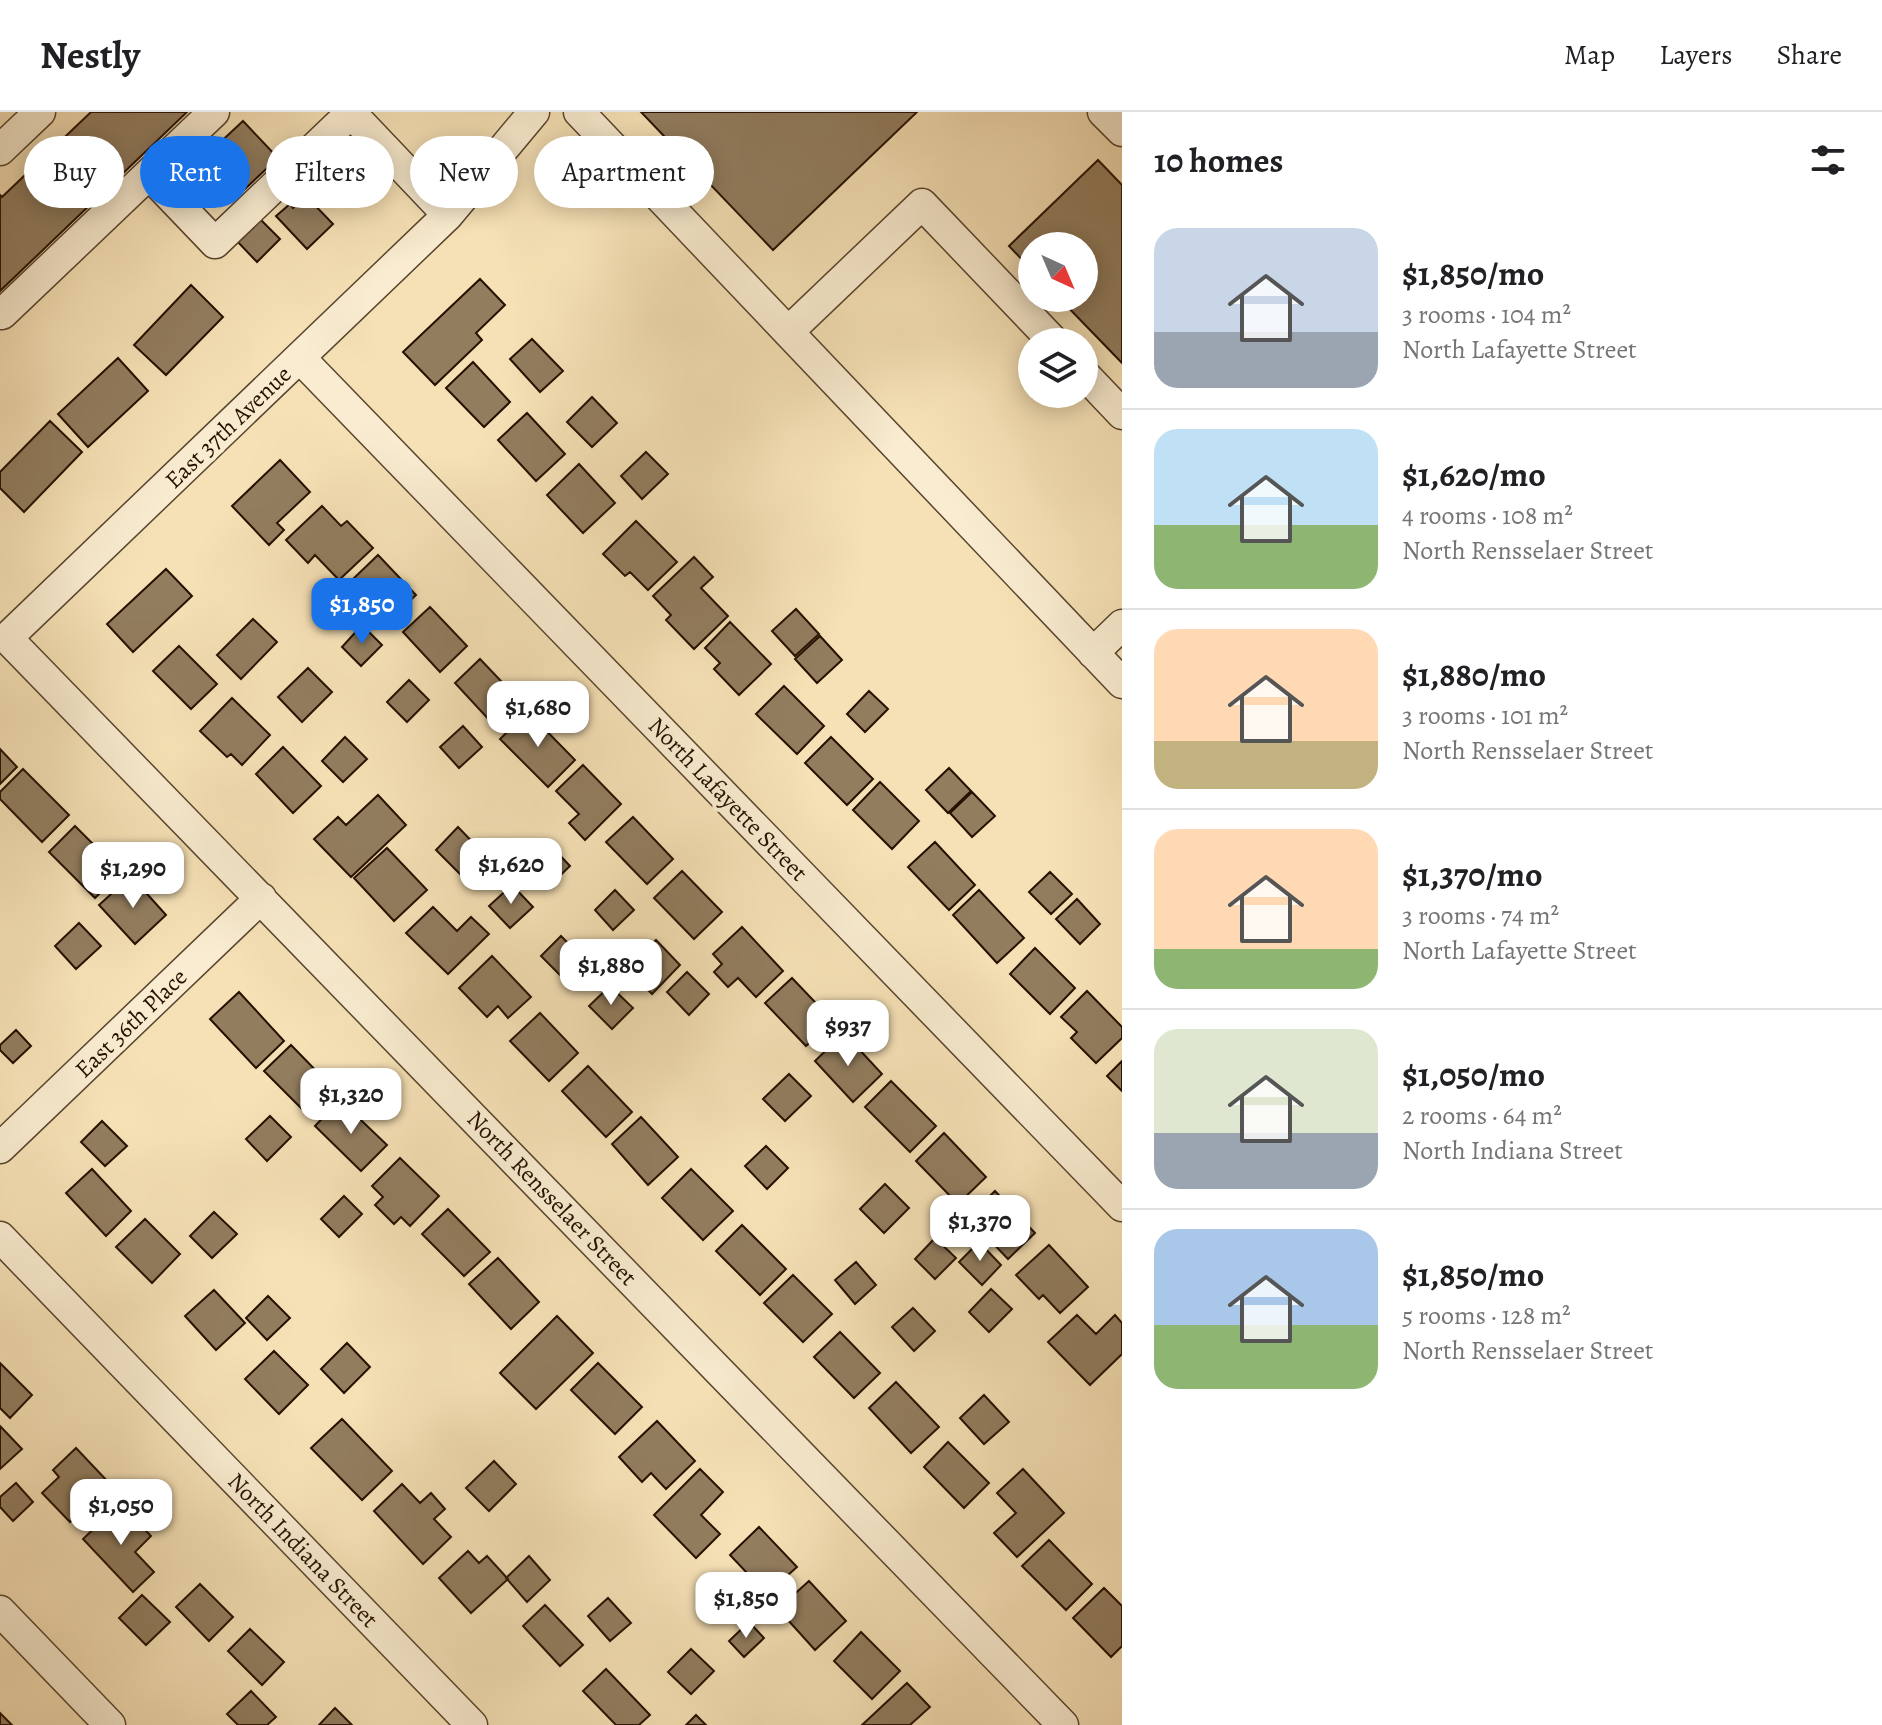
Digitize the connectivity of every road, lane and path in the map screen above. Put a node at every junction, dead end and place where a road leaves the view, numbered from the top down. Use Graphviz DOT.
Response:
graph roads {
  1 [pos="40,112"];
  2 [pos="214,112"];
  3 [pos="534,112"];
  4 [pos="579,112"];
  5 [pos="1103,112"];
  6 [pos="364,117"];
  7 [pos="1122,131"];
  8 [pos="189,136"];
  9 [pos="0,150"];
  10 [pos="140,183"];
  11 [pos="182,208"];
  12 [pos="448,215"];
  13 [pos="0,313"];
  14 [pos="1041,328"];
  15 [pos="788,332"];
  16 [pos="300,358"];
  17 [pos="1098,389"];
  18 [pos="1122,414"];
  19 [pos="1122,625"];
  20 [pos="7,638"];
  21 [pos="1093,653"];
  22 [pos="1122,683"];
  23 [pos="261,898"];
  24 [pos="0,1148"];
  25 [pos="1122,1206"];
  26 [pos="0,1237"];
  27 [pos="0,1611"];
  28 [pos="110,1725"];
  29 [pos="472,1725"];
  30 [pos="1063,1725"];
  1 -- 9 [label="street"];
  2 -- 8 [label="street"];
  3 -- 12 [label="street, East 37th Avenue"];
  4 -- 15 [label="street"];
  5 -- 7 [label="street"];
  6 -- 11 [label="street"];
  6 -- 12 [label="street"];
  10 -- 13 [label="street"];
  12 -- 16 [label="street, East 37th Avenue"];
  14 -- 15 [label="street"];
  15 -- 21 [label="street"];
  16 -- 20 [label="street, East 37th Avenue"];
  16 -- 25 [label="street, North Lafayette Street"];
  17 -- 18 [label="street"];
  19 -- 21 [label="street"];
  20 -- 23 [label="street, North Rensselaer Street"];
  21 -- 22 [label="street"];
  23 -- 24 [label="street, East 36th Place"];
  23 -- 30 [label="street, North Rensselaer Street"];
  26 -- 29 [label="street, North Indiana Street"];
  27 -- 28 [label="street"];
}
